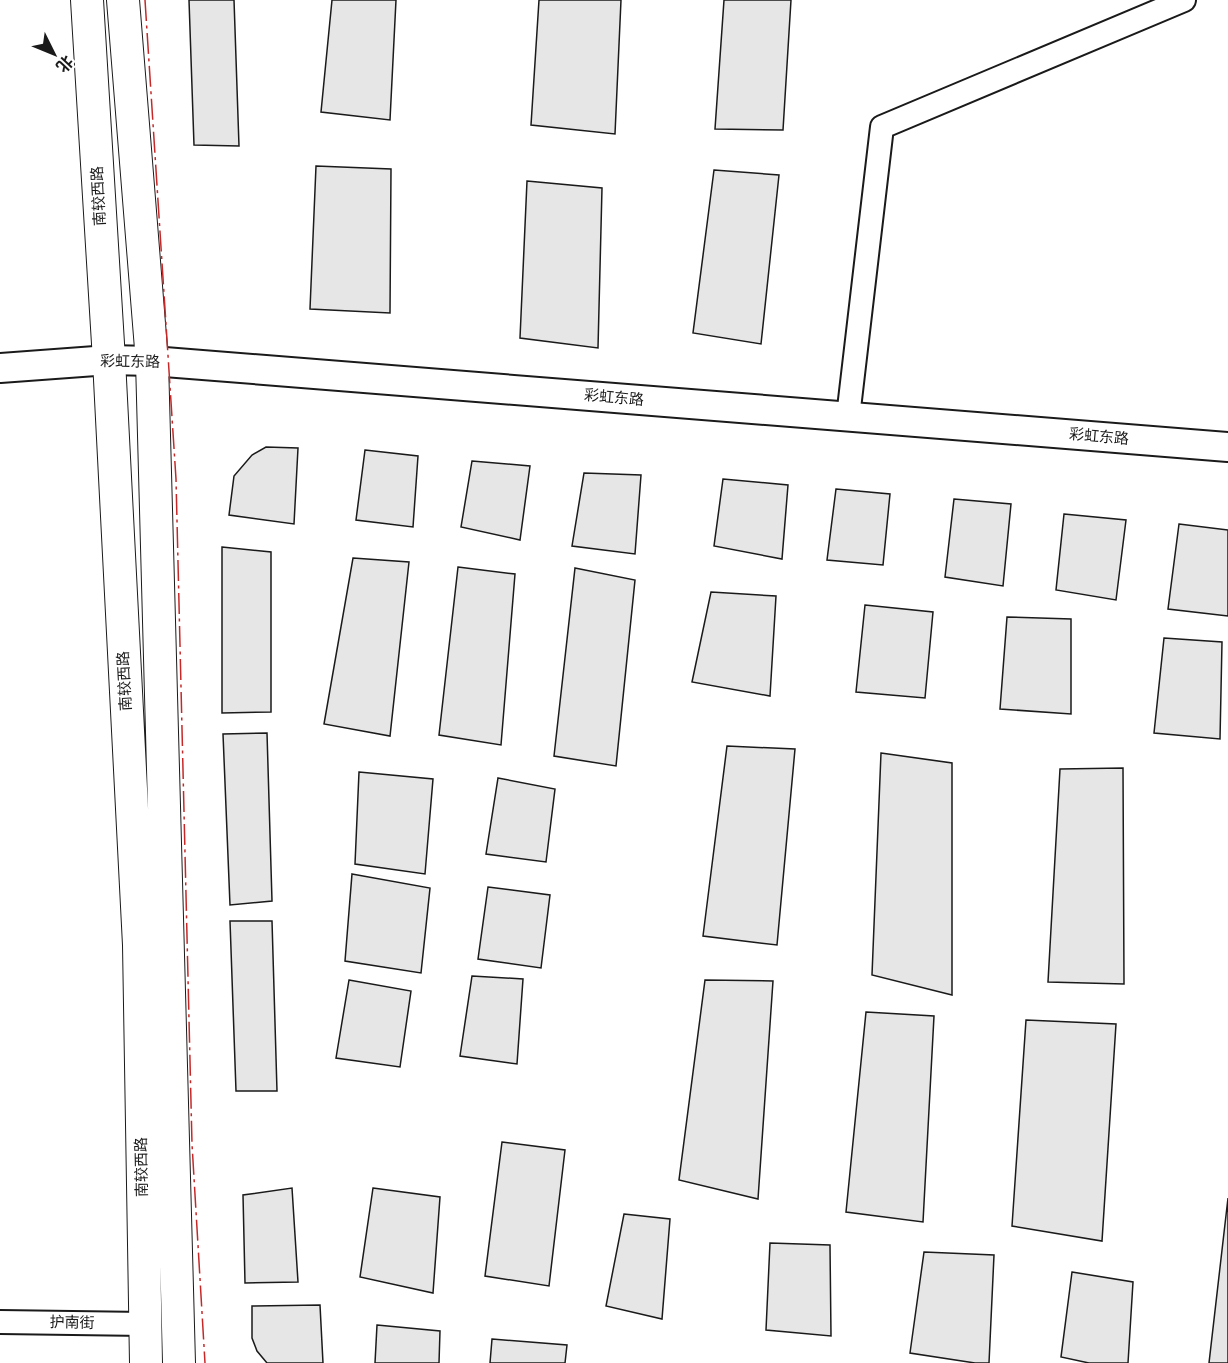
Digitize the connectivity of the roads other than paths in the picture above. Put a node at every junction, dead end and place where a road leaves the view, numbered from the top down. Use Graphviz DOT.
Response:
graph roads {
  1 [pos="87,0"];
  2 [pos="123,0"];
  3 [pos="1184,0"];
  4 [pos="109,360"];
  5 [pos="152,361"];
  6 [pos="0,368"];
  7 [pos="848,417"];
  8 [pos="1228,447"];
  9 [pos="0,1322"];
  10 [pos="145,1324"];
  11 [pos="146,1363"];
  12 [pos="179,1363"];
  1 -- 4 [label="main road, 南较西路"];
  2 -- 5 [label="main road, 南较西路"];
  3 -- 7 [label="street"];
  4 -- 5 [label="street, 彩虹东路"];
  4 -- 6 [label="street, 彩虹东路"];
  4 -- 10 [label="main road, 南较西路"];
  5 -- 7 [label="street, 彩虹东路"];
  5 -- 12 [label="main road, 南较西路"];
  7 -- 8 [label="street, 彩虹东路"];
  9 -- 10 [label="street, 护南街"];
  10 -- 11 [label="main road, 南较西路"];
}
